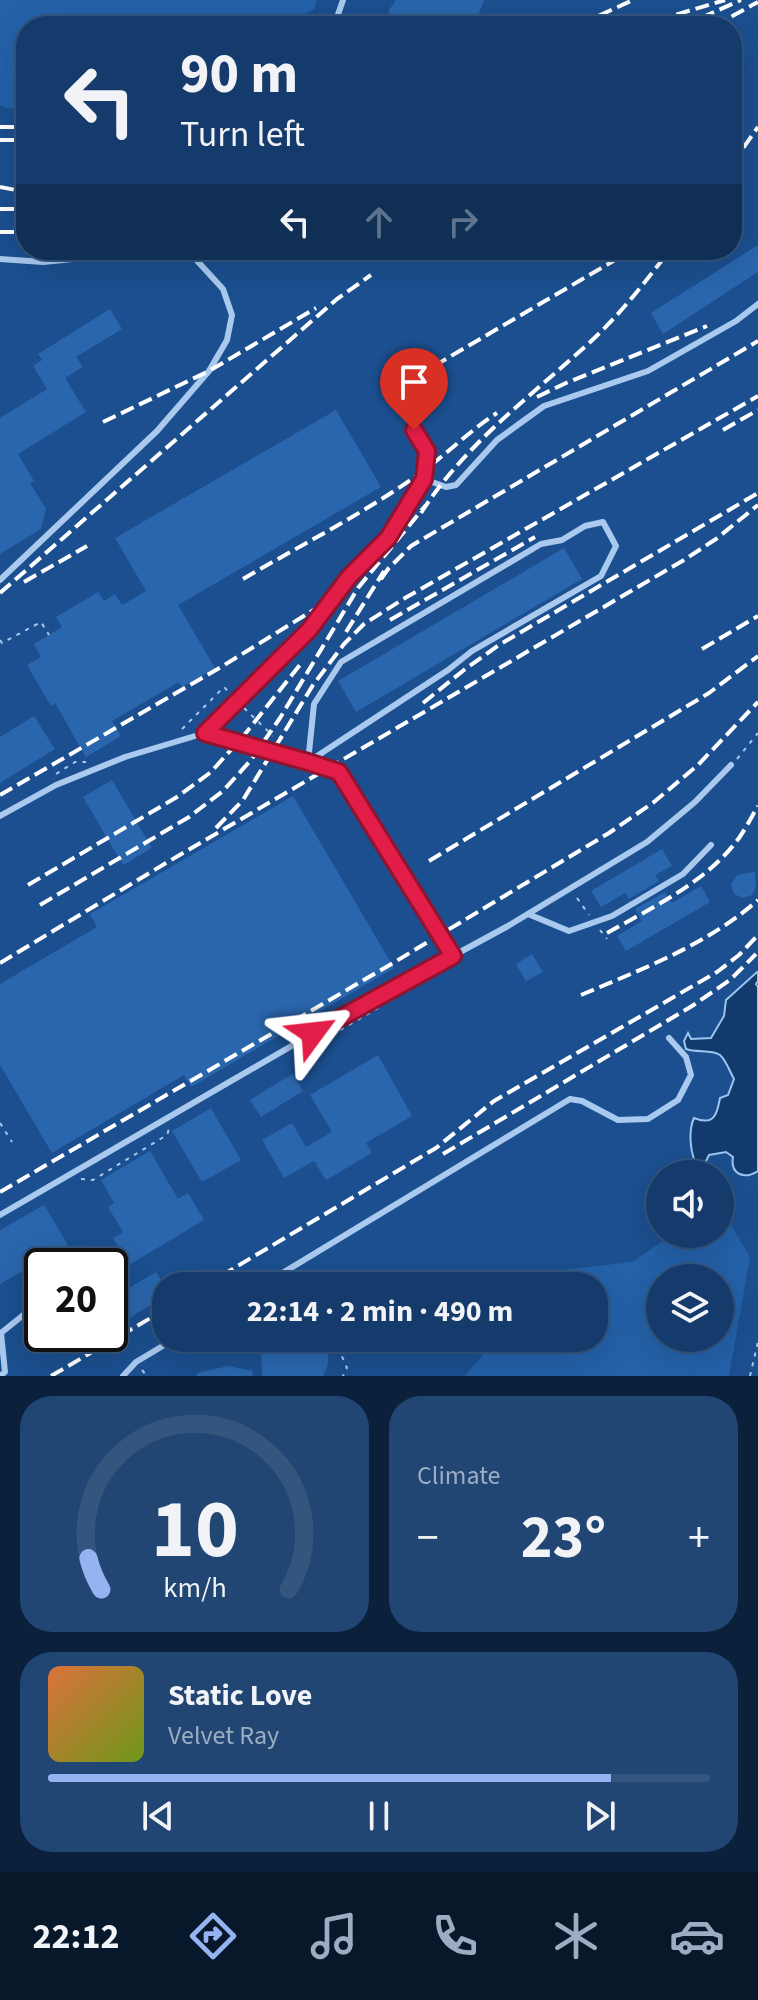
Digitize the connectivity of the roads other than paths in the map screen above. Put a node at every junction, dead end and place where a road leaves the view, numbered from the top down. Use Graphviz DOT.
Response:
graph roads {
  1 [pos="0,259"];
  2 [pos="63,260"];
  3 [pos="196,260"];
  4 [pos="758,304"];
  5 [pos="390,386"];
  6 [pos="424,479"];
  7 [pos="0,580"];
  8 [pos="205,733"];
  9 [pos="308,762"];
  10 [pos="731,765"];
  11 [pos="0,816"];
  12 [pos="711,845"];
  13 [pos="528,914"];
  14 [pos="453,956"];
  15 [pos="669,1038"];
  16 [pos="0,1215"];
  17 [pos="284,1272"];
  18 [pos="24,1314"];
  19 [pos="153,1352"];
  20 [pos="0,1376"];
  21 [pos="123,1376"];
  1 -- 2 [label="lane"];
  3 -- 7 [label="lane"];
  4 -- 6 [label="lane"];
  5 -- 6 [label="lane"];
  6 -- 8 [label="lane"];
  8 -- 9 [label="lane"];
  8 -- 11 [label="lane"];
  9 -- 9 [label="lane"];
  9 -- 14 [label="lane"];
  10 -- 13 [label="lane"];
  12 -- 13 [label="lane"];
  13 -- 14 [label="lane"];
  14 -- 16 [label="lane"];
  15 -- 17 [label="lane"];
  18 -- 20 [label="lane"];
  19 -- 21 [label="lane"];
}
